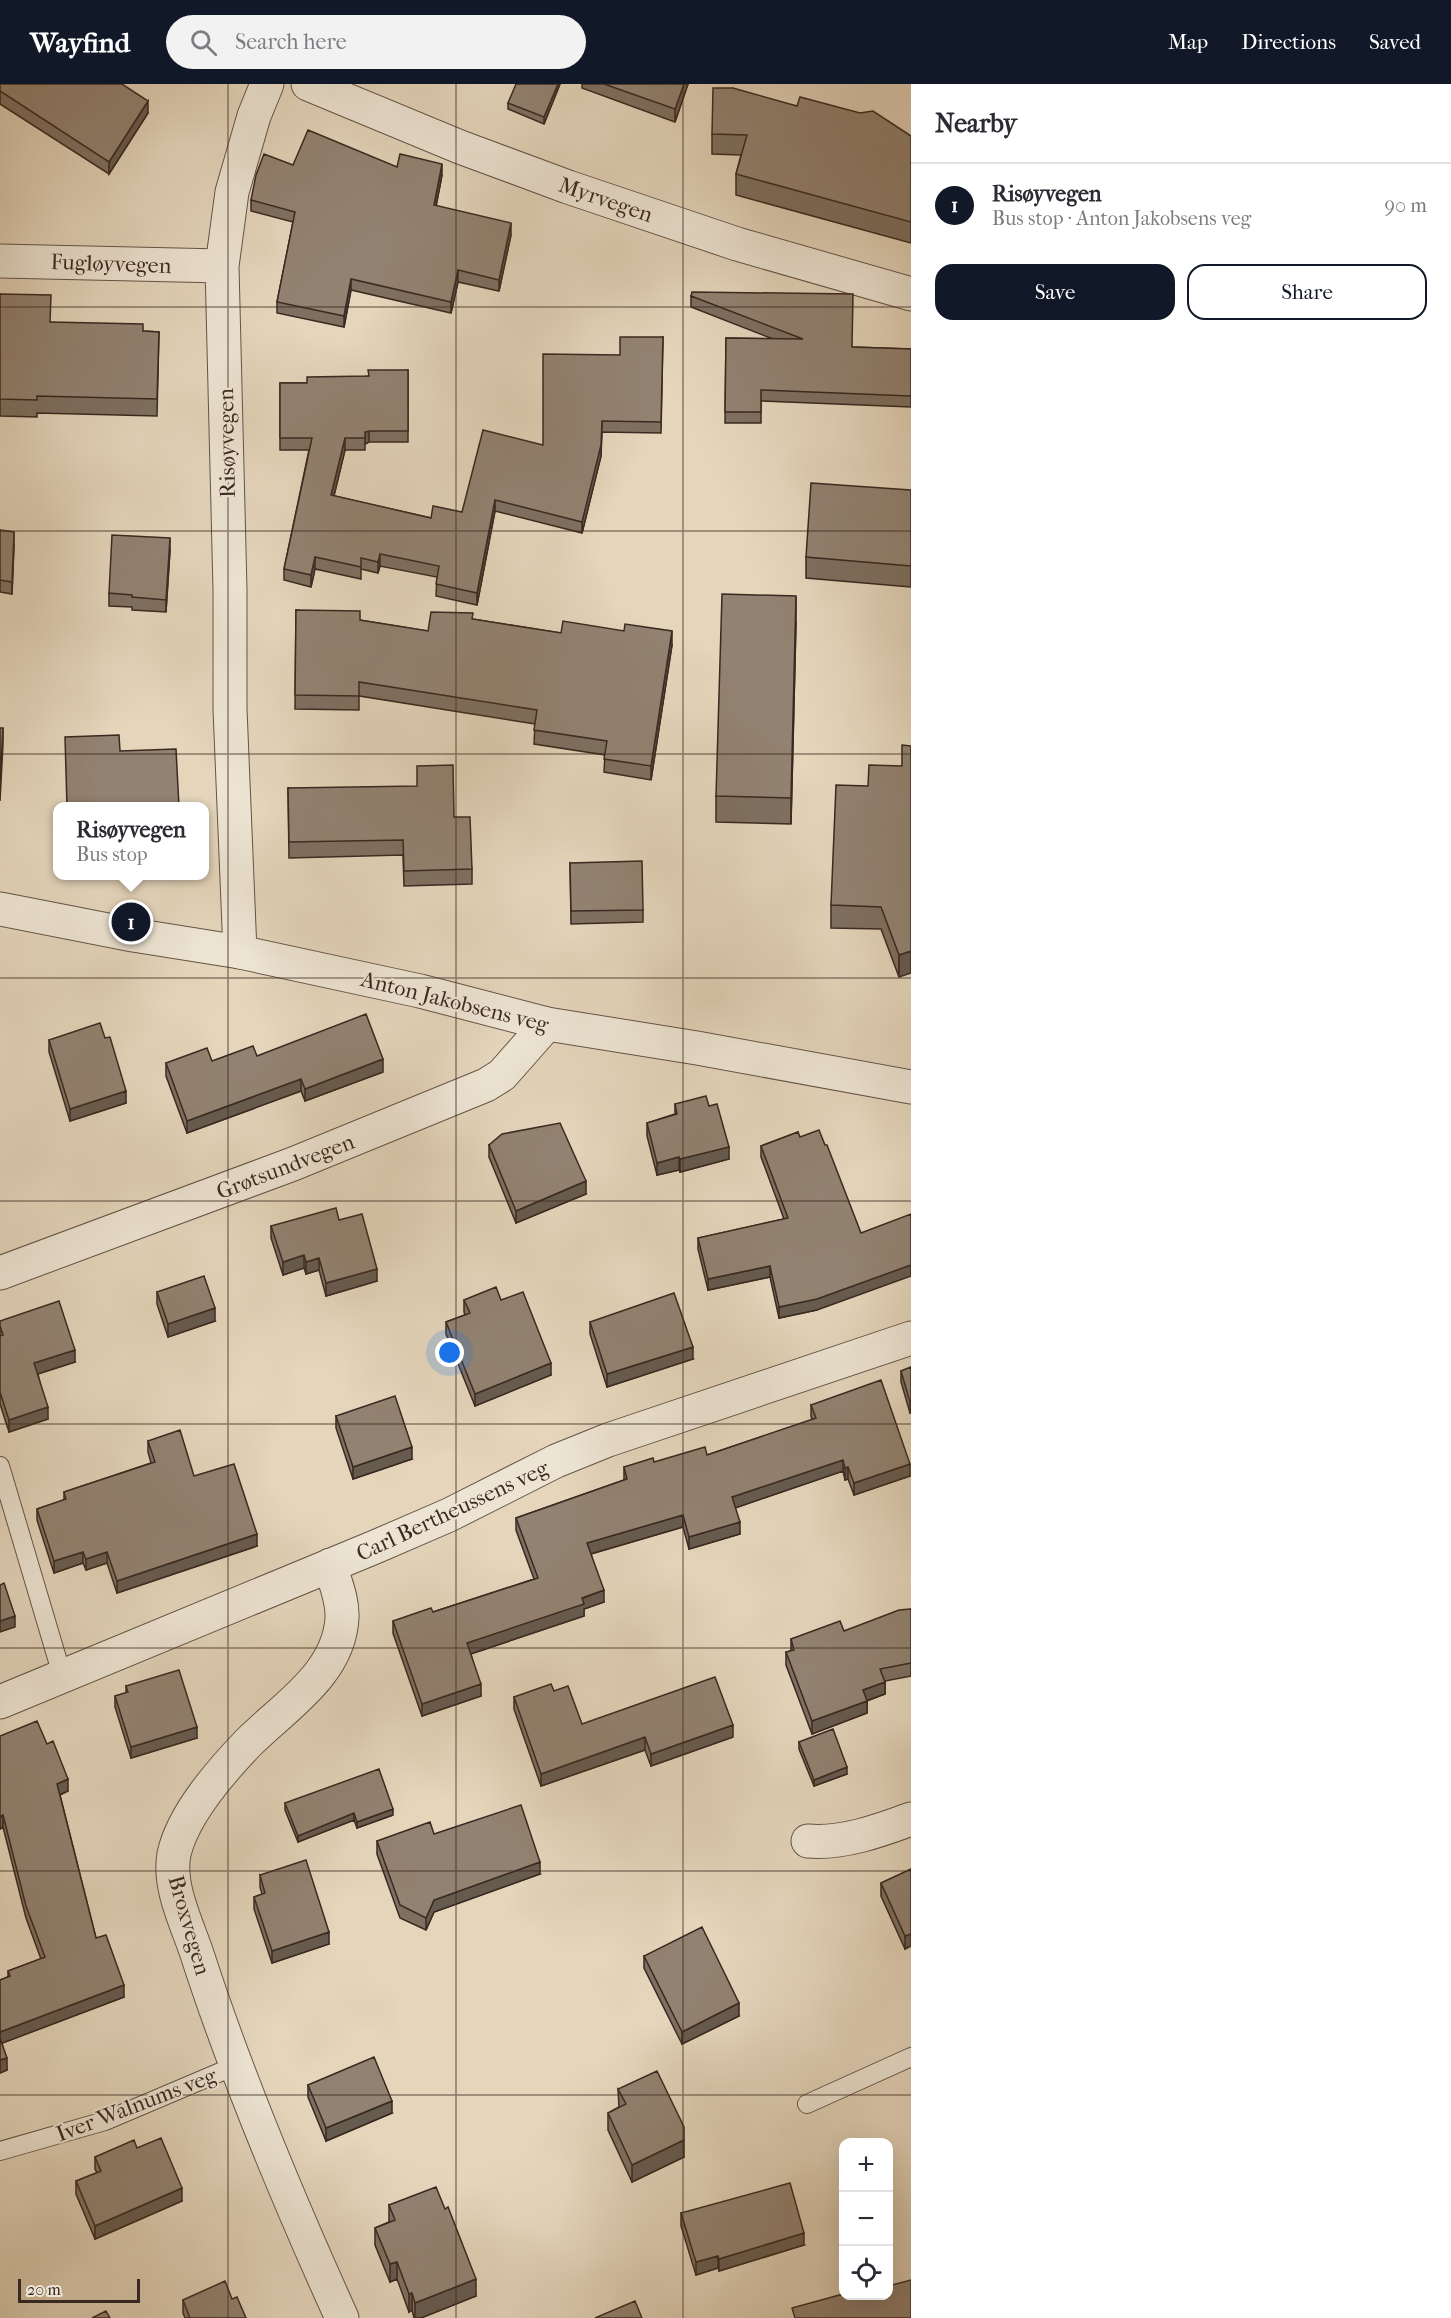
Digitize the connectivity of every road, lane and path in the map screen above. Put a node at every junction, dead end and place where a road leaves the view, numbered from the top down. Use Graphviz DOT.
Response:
graph roads {
  1 [pos="267,84"];
  2 [pos="308,84"];
  3 [pos="0,261"];
  4 [pos="222,266"];
  5 [pos="911,294"];
  6 [pos="0,909"];
  7 [pos="240,951"];
  8 [pos="547,1024"];
  9 [pos="911,1087"];
  10 [pos="0,1273"];
  11 [pos="911,1338"];
  12 [pos="0,1466"];
  13 [pos="330,1565"];
  14 [pos="62,1675"];
  15 [pos="0,1702"];
  16 [pos="911,1819"];
  17 [pos="808,1841"];
  18 [pos="911,2056"];
  19 [pos="237,2065"];
  20 [pos="807,2104"];
  21 [pos="0,2151"];
  22 [pos="342,2318"];
  1 -- 4 [label="street, Risøyvegen"];
  2 -- 5 [label="street, Myrvegen"];
  3 -- 4 [label="street, Fugløyvegen"];
  4 -- 7 [label="street, Risøyvegen"];
  6 -- 7 [label="street, Anton Jakobsens veg"];
  7 -- 8 [label="street, Anton Jakobsens veg"];
  8 -- 9 [label="street, Anton Jakobsens veg"];
  8 -- 10 [label="street, Grøtsundvegen"];
  11 -- 13 [label="street, Carl Bertheussens veg"];
  12 -- 14 [label="lane"];
  13 -- 14 [label="street, Carl Bertheussens veg"];
  13 -- 19 [label="street, Broxvegen"];
  14 -- 15 [label="street, Carl Bertheussens veg"];
  16 -- 17 [label="street"];
  18 -- 20 [label="lane"];
  19 -- 21 [label="lane, Iver Walnums veg"];
  19 -- 22 [label="street, Broxvegen"];
}
